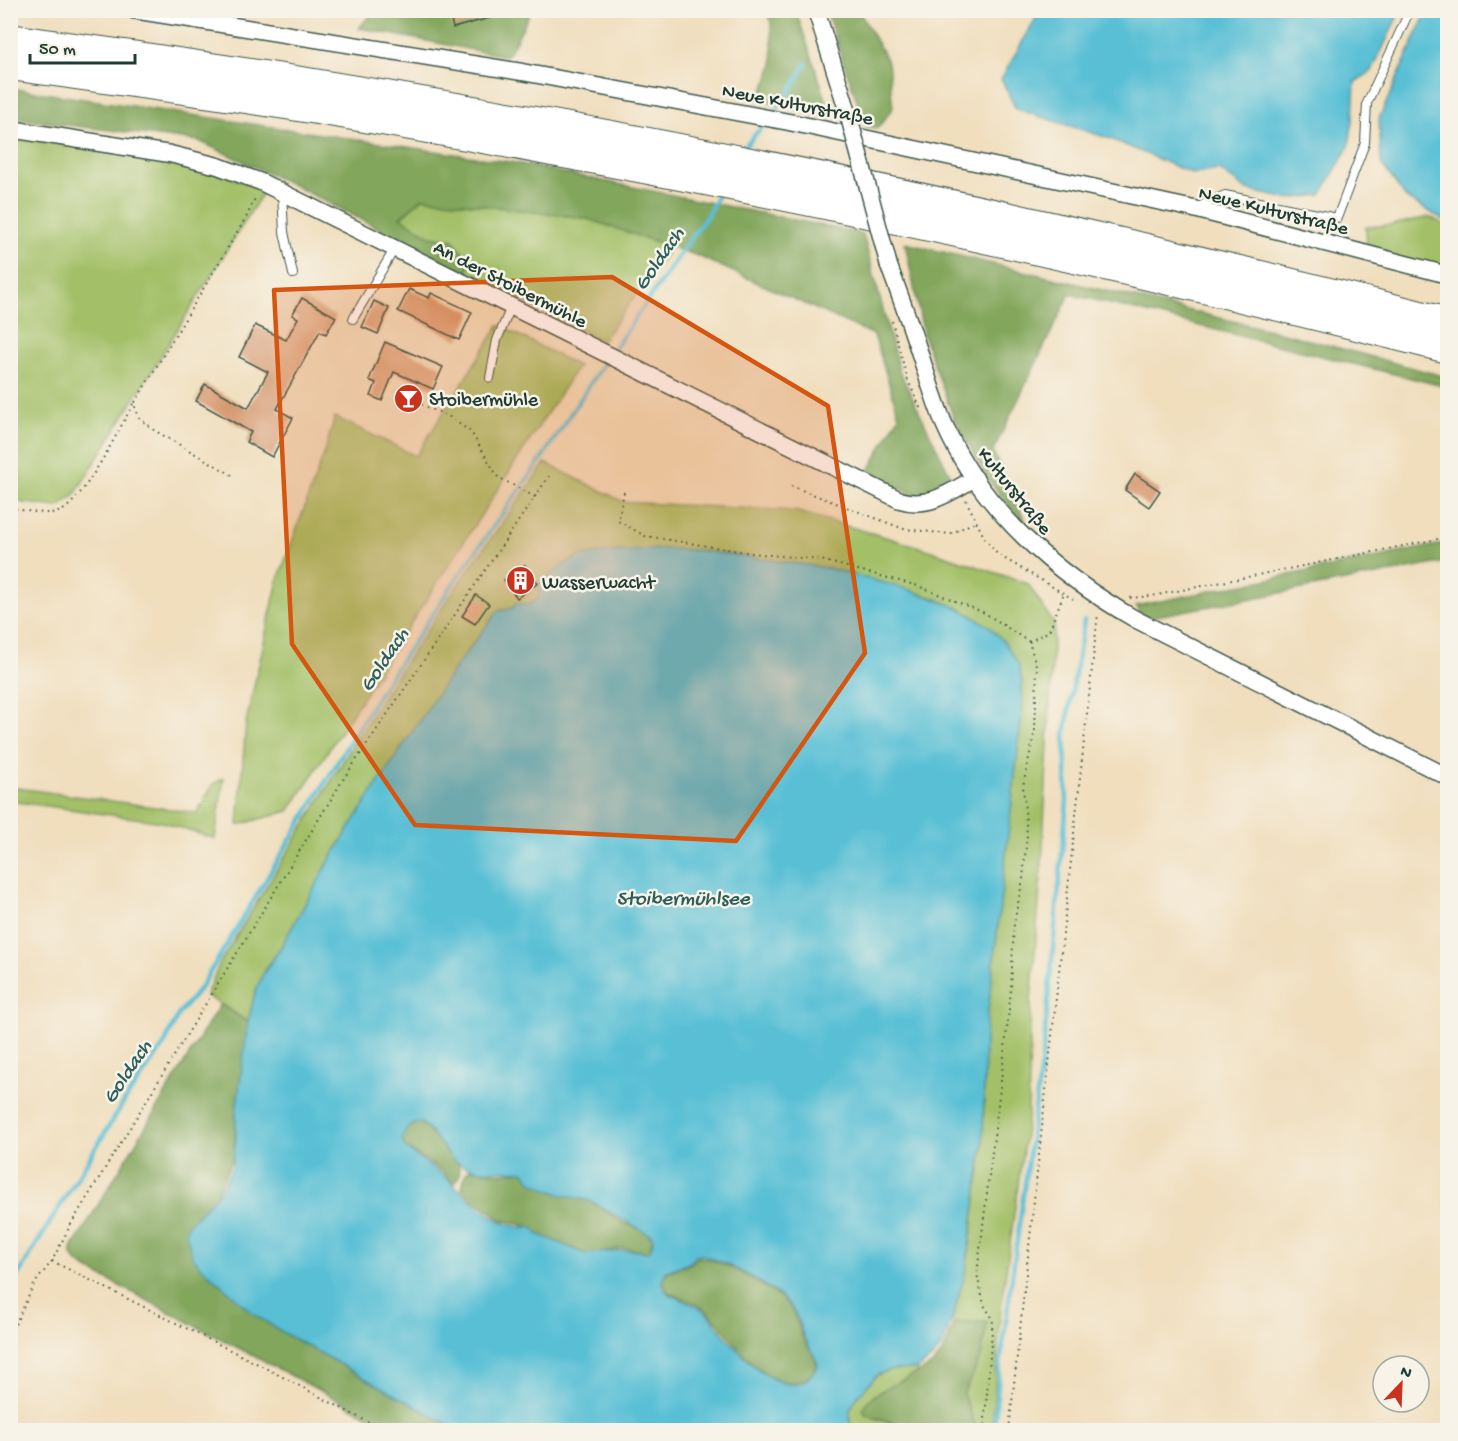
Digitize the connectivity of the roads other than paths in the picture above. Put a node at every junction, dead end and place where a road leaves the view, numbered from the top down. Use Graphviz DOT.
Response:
graph roads {
  1 [pos="133,10"];
  2 [pos="816,10"];
  3 [pos="1410,10"];
  4 [pos="10,39"];
  5 [pos="10,65"];
  6 [pos="10,129"];
  7 [pos="729,172"];
  8 [pos="282,192"];
  9 [pos="1194,209"];
  10 [pos="395,248"];
  11 [pos="293,274"];
  12 [pos="1448,275"];
  13 [pos="511,307"];
  14 [pos="352,319"];
  15 [pos="1448,323"];
  16 [pos="1448,348"];
  17 [pos="490,378"];
  18 [pos="968,482"];
  19 [pos="1448,777"];
  1 -- 9 [label="street, Neue Kulturstraße"];
  2 -- 18 [label="street, Kulturstraße, bridge"];
  3 -- 9 [label="lane"];
  4 -- 7 [label="highway"];
  5 -- 7 [label="highway"];
  6 -- 8 [label="street, An der Stoibermühle"];
  7 -- 15 [label="highway"];
  7 -- 16 [label="highway"];
  8 -- 10 [label="street, An der Stoibermühle"];
  8 -- 11 [label="lane"];
  9 -- 12 [label="street, Neue Kulturstraße"];
  10 -- 13 [label="street, An der Stoibermühle"];
  10 -- 14 [label="lane"];
  13 -- 17 [label="lane"];
  13 -- 18 [label="street, An der Stoibermühle"];
  18 -- 19 [label="street, Kulturstraße"];
}
